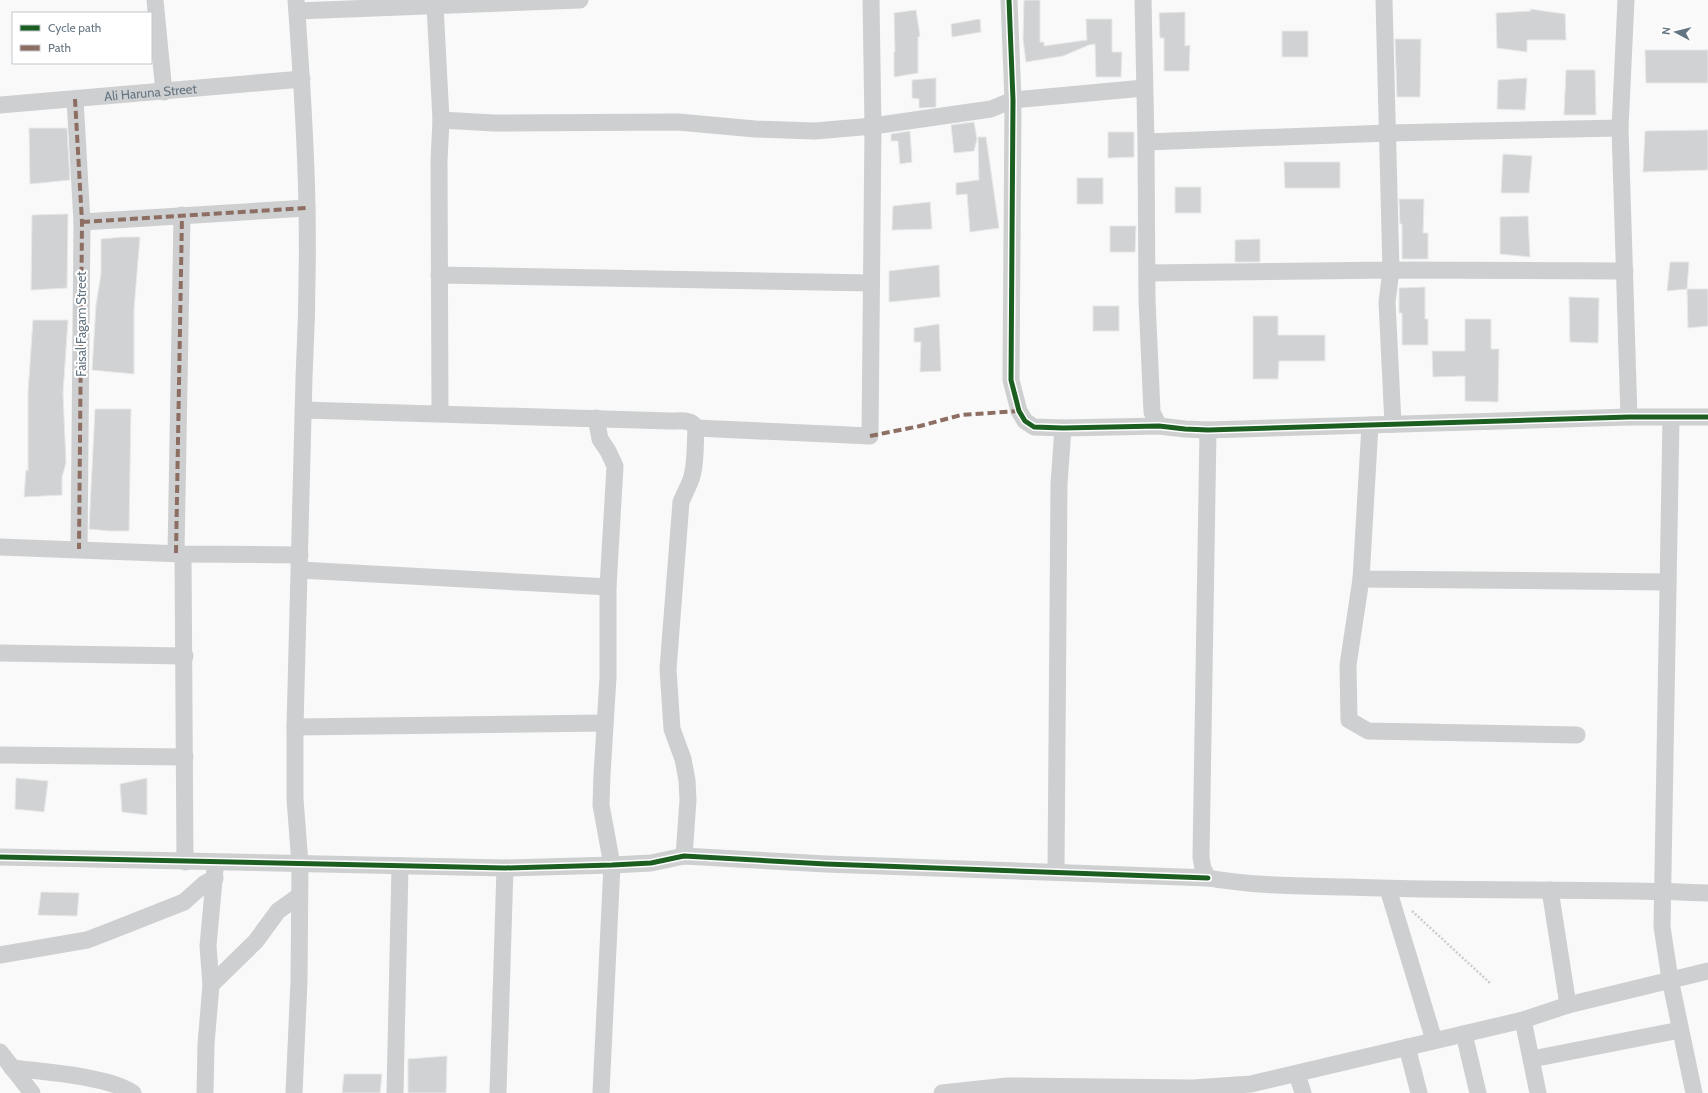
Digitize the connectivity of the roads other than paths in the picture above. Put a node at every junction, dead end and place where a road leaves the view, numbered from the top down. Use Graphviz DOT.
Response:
graph roads {
  1 [pos="154,0"];
  2 [pos="580,0"];
  3 [pos="871,0"];
  4 [pos="1009,0"];
  5 [pos="1143,0"];
  6 [pos="1384,0"];
  7 [pos="1626,0"];
  8 [pos="297,5"];
  9 [pos="435,5"];
  10 [pos="302,79"];
  11 [pos="1144,88"];
  12 [pos="164,92"];
  13 [pos="75,99"];
  14 [pos="1013,100"];
  15 [pos="0,105"];
  16 [pos="441,120"];
  17 [pos="872,126"];
  18 [pos="1620,128"];
  19 [pos="1388,133"];
  20 [pos="1146,142"];
  21 [pos="307,208"];
  22 [pos="182,215"];
  23 [pos="82,222"];
  24 [pos="1391,270"];
  25 [pos="1625,271"];
  26 [pos="1147,273"];
  27 [pos="440,275"];
  28 [pos="871,283"];
  29 [pos="303,410"];
  30 [pos="440,413"];
  31 [pos="1629,417"];
  32 [pos="1708,417"];
  33 [pos="596,418"];
  34 [pos="1671,418"];
  35 [pos="1393,424"];
  36 [pos="1370,425"];
  37 [pos="1158,426"];
  38 [pos="696,428"];
  39 [pos="1063,428"];
  40 [pos="1208,430"];
  41 [pos="0,547"];
  42 [pos="80,549"];
  43 [pos="180,553"];
  44 [pos="300,563"];
  45 [pos="1361,579"];
  46 [pos="1668,582"];
  47 [pos="608,587"];
  48 [pos="0,652"];
  49 [pos="185,656"];
  50 [pos="605,723"];
  51 [pos="295,727"];
  52 [pos="1577,735"];
  53 [pos="0,755"];
  54 [pos="185,757"];
  55 [pos="684,856"];
  56 [pos="0,857"];
  57 [pos="185,862"];
  58 [pos="300,864"];
  59 [pos="400,866"];
  60 [pos="612,866"];
  61 [pos="505,868"];
  62 [pos="215,870"];
  63 [pos="1056,871"];
  64 [pos="1208,878"];
  65 [pos="1388,889"];
  66 [pos="1550,890"];
  67 [pos="1661,891"];
  68 [pos="1708,893"];
  69 [pos="299,896"];
  70 [pos="0,955"];
  71 [pos="1708,970"];
  72 [pos="1670,979"];
  73 [pos="212,985"];
  74 [pos="1568,1006"];
  75 [pos="1523,1020"];
  76 [pos="1680,1030"];
  77 [pos="1464,1034"];
  78 [pos="1434,1040"];
  79 [pos="1407,1047"];
  80 [pos="1532,1059"];
  81 [pos="4,1060"];
  82 [pos="1297,1074"];
  83 [pos="1236,1089"];
  84 [pos="1003,1090"];
  85 [pos="32,1093"];
  86 [pos="133,1093"];
  87 [pos="205,1093"];
  88 [pos="294,1093"];
  89 [pos="395,1093"];
  90 [pos="498,1093"];
  91 [pos="601,1093"];
  92 [pos="942,1093"];
  93 [pos="1303,1093"];
  94 [pos="1419,1093"];
  95 [pos="1478,1093"];
  96 [pos="1538,1093"];
  97 [pos="1694,1093"];
  1 -- 12 [label="street"];
  2 -- 9 [label="street"];
  3 -- 17 [label="street"];
  4 -- 14 [label="street"];
  5 -- 11 [label="street"];
  6 -- 19 [label="street"];
  7 -- 18 [label="street"];
  8 -- 9 [label="street"];
  8 -- 10 [label="street"];
  9 -- 16 [label="street"];
  10 -- 12 [label="street, Ali Haruna Street"];
  10 -- 21 [label="street"];
  11 -- 14 [label="street"];
  11 -- 20 [label="street"];
  12 -- 13 [label="street, Ali Haruna Street"];
  13 -- 15 [label="street, Ali Haruna Street"];
  13 -- 23 [label="street, Faisal Fagam Street"];
  14 -- 17 [label="street"];
  14 -- 39 [label="street"];
  16 -- 17 [label="street"];
  16 -- 27 [label="street"];
  17 -- 28 [label="street"];
  18 -- 19 [label="street"];
  18 -- 25 [label="street"];
  19 -- 20 [label="street"];
  19 -- 24 [label="street"];
  20 -- 26 [label="street"];
  21 -- 22 [label="street"];
  21 -- 29 [label="street"];
  22 -- 23 [label="street"];
  22 -- 43 [label="street"];
  23 -- 42 [label="street, Faisal Fagam Street"];
  24 -- 25 [label="street"];
  24 -- 26 [label="street"];
  24 -- 35 [label="street"];
  25 -- 31 [label="street"];
  26 -- 37 [label="street"];
  27 -- 28 [label="street"];
  27 -- 30 [label="street"];
  28 -- 38 [label="street"];
  29 -- 30 [label="street"];
  29 -- 44 [label="street"];
  30 -- 33 [label="street"];
  31 -- 34 [label="street"];
  31 -- 35 [label="street"];
  32 -- 34 [label="street"];
  33 -- 38 [label="street"];
  33 -- 47 [label="street"];
  34 -- 46 [label="street"];
  35 -- 36 [label="street"];
  36 -- 40 [label="street"];
  36 -- 45 [label="street"];
  37 -- 39 [label="street"];
  37 -- 40 [label="street"];
  38 -- 55 [label="street"];
  39 -- 63 [label="street"];
  40 -- 64 [label="street"];
  41 -- 42 [label="street"];
  42 -- 43 [label="street"];
  43 -- 44 [label="street"];
  43 -- 49 [label="street"];
  44 -- 47 [label="street"];
  44 -- 51 [label="street"];
  45 -- 46 [label="street"];
  45 -- 52 [label="street"];
  46 -- 67 [label="street"];
  47 -- 50 [label="street"];
  48 -- 49 [label="street"];
  49 -- 54 [label="street"];
  50 -- 51 [label="street"];
  50 -- 60 [label="street"];
  51 -- 58 [label="street"];
  53 -- 54 [label="street"];
  54 -- 57 [label="street"];
  55 -- 60 [label="street"];
  55 -- 63 [label="street"];
  56 -- 57 [label="street"];
  57 -- 62 [label="street"];
  58 -- 59 [label="street"];
  58 -- 62 [label="street"];
  58 -- 69 [label="street"];
  59 -- 61 [label="street"];
  59 -- 89 [label="street"];
  60 -- 61 [label="street"];
  60 -- 91 [label="street"];
  61 -- 90 [label="street"];
  62 -- 70 [label="street"];
  62 -- 73 [label="street"];
  63 -- 64 [label="street"];
  64 -- 65 [label="street"];
  65 -- 66 [label="street"];
  65 -- 78 [label="street"];
  66 -- 67 [label="street"];
  66 -- 74 [label="street"];
  67 -- 68 [label="street"];
  67 -- 72 [label="street"];
  69 -- 73 [label="street"];
  69 -- 88 [label="street"];
  71 -- 72 [label="street"];
  72 -- 74 [label="street"];
  72 -- 76 [label="street"];
  73 -- 87 [label="street"];
  74 -- 75 [label="street"];
  75 -- 77 [label="street"];
  75 -- 80 [label="street"];
  76 -- 80 [label="street"];
  76 -- 97 [label="street"];
  77 -- 78 [label="street"];
  77 -- 95 [label="street"];
  78 -- 79 [label="street"];
  79 -- 82 [label="street"];
  79 -- 94 [label="street"];
  80 -- 96 [label="street"];
  81 -- 85 [label="street"];
  81 -- 86 [label="street"];
  82 -- 83 [label="street"];
  82 -- 93 [label="street"];
  83 -- 84 [label="street"];
  84 -- 92 [label="street"];
}
